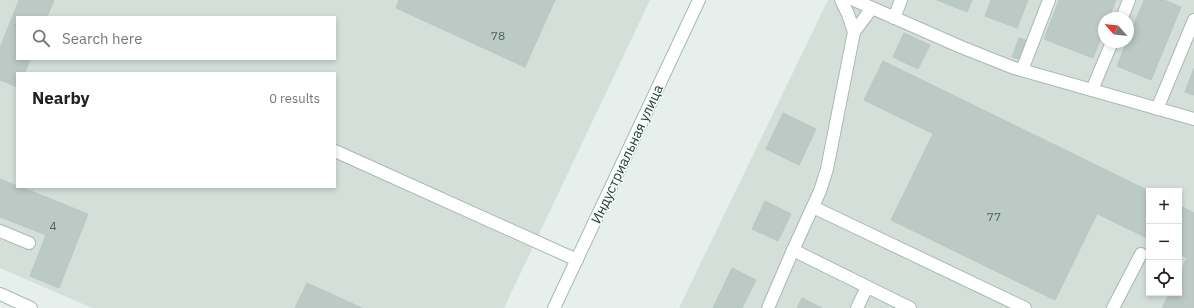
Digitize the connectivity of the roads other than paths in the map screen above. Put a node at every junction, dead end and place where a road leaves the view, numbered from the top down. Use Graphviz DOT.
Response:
graph roads {
  1 [pos="700,0"];
  2 [pos="841,0"];
  3 [pos="854,0"];
  4 [pos="901,0"];
  5 [pos="1049,0"];
  6 [pos="1129,0"];
  7 [pos="872,8"];
  8 [pos="1124,12"];
  9 [pos="894,18"];
  10 [pos="1194,20"];
  11 [pos="854,32"];
  12 [pos="1110,48"];
  13 [pos="1022,70"];
  14 [pos="1092,90"];
  15 [pos="1158,109"];
  16 [pos="1194,119"];
  17 [pos="336,151"];
  18 [pos="813,207"];
  19 [pos="0,232"];
  20 [pos="29,243"];
  21 [pos="793,250"];
  22 [pos="1141,254"];
  23 [pos="577,260"];
  24 [pos="867,287"];
  25 [pos="0,294"];
  26 [pos="31,308"];
  27 [pos="554,308"];
  28 [pos="768,308"];
  29 [pos="857,308"];
  30 [pos="910,308"];
  31 [pos="1026,308"];
  32 [pos="1113,308"];
  1 -- 23 [label="street, Индустриальная улица"];
  2 -- 11 [label="street"];
  3 -- 7 [label="street"];
  4 -- 9 [label="street"];
  5 -- 13 [label="street"];
  6 -- 8 [label="street"];
  7 -- 9 [label="street"];
  7 -- 11 [label="street"];
  9 -- 13 [label="street"];
  10 -- 15 [label="street"];
  11 -- 18 [label="street"];
  12 -- 14 [label="street"];
  13 -- 14 [label="street"];
  14 -- 15 [label="street"];
  15 -- 16 [label="street"];
  17 -- 23 [label="street"];
  18 -- 21 [label="street"];
  18 -- 31 [label="street"];
  19 -- 20 [label="street"];
  21 -- 24 [label="street"];
  21 -- 28 [label="street"];
  22 -- 32 [label="street"];
  23 -- 27 [label="street, Индустриальная улица"];
  24 -- 29 [label="street"];
  24 -- 30 [label="street"];
  25 -- 26 [label="street"];
}
